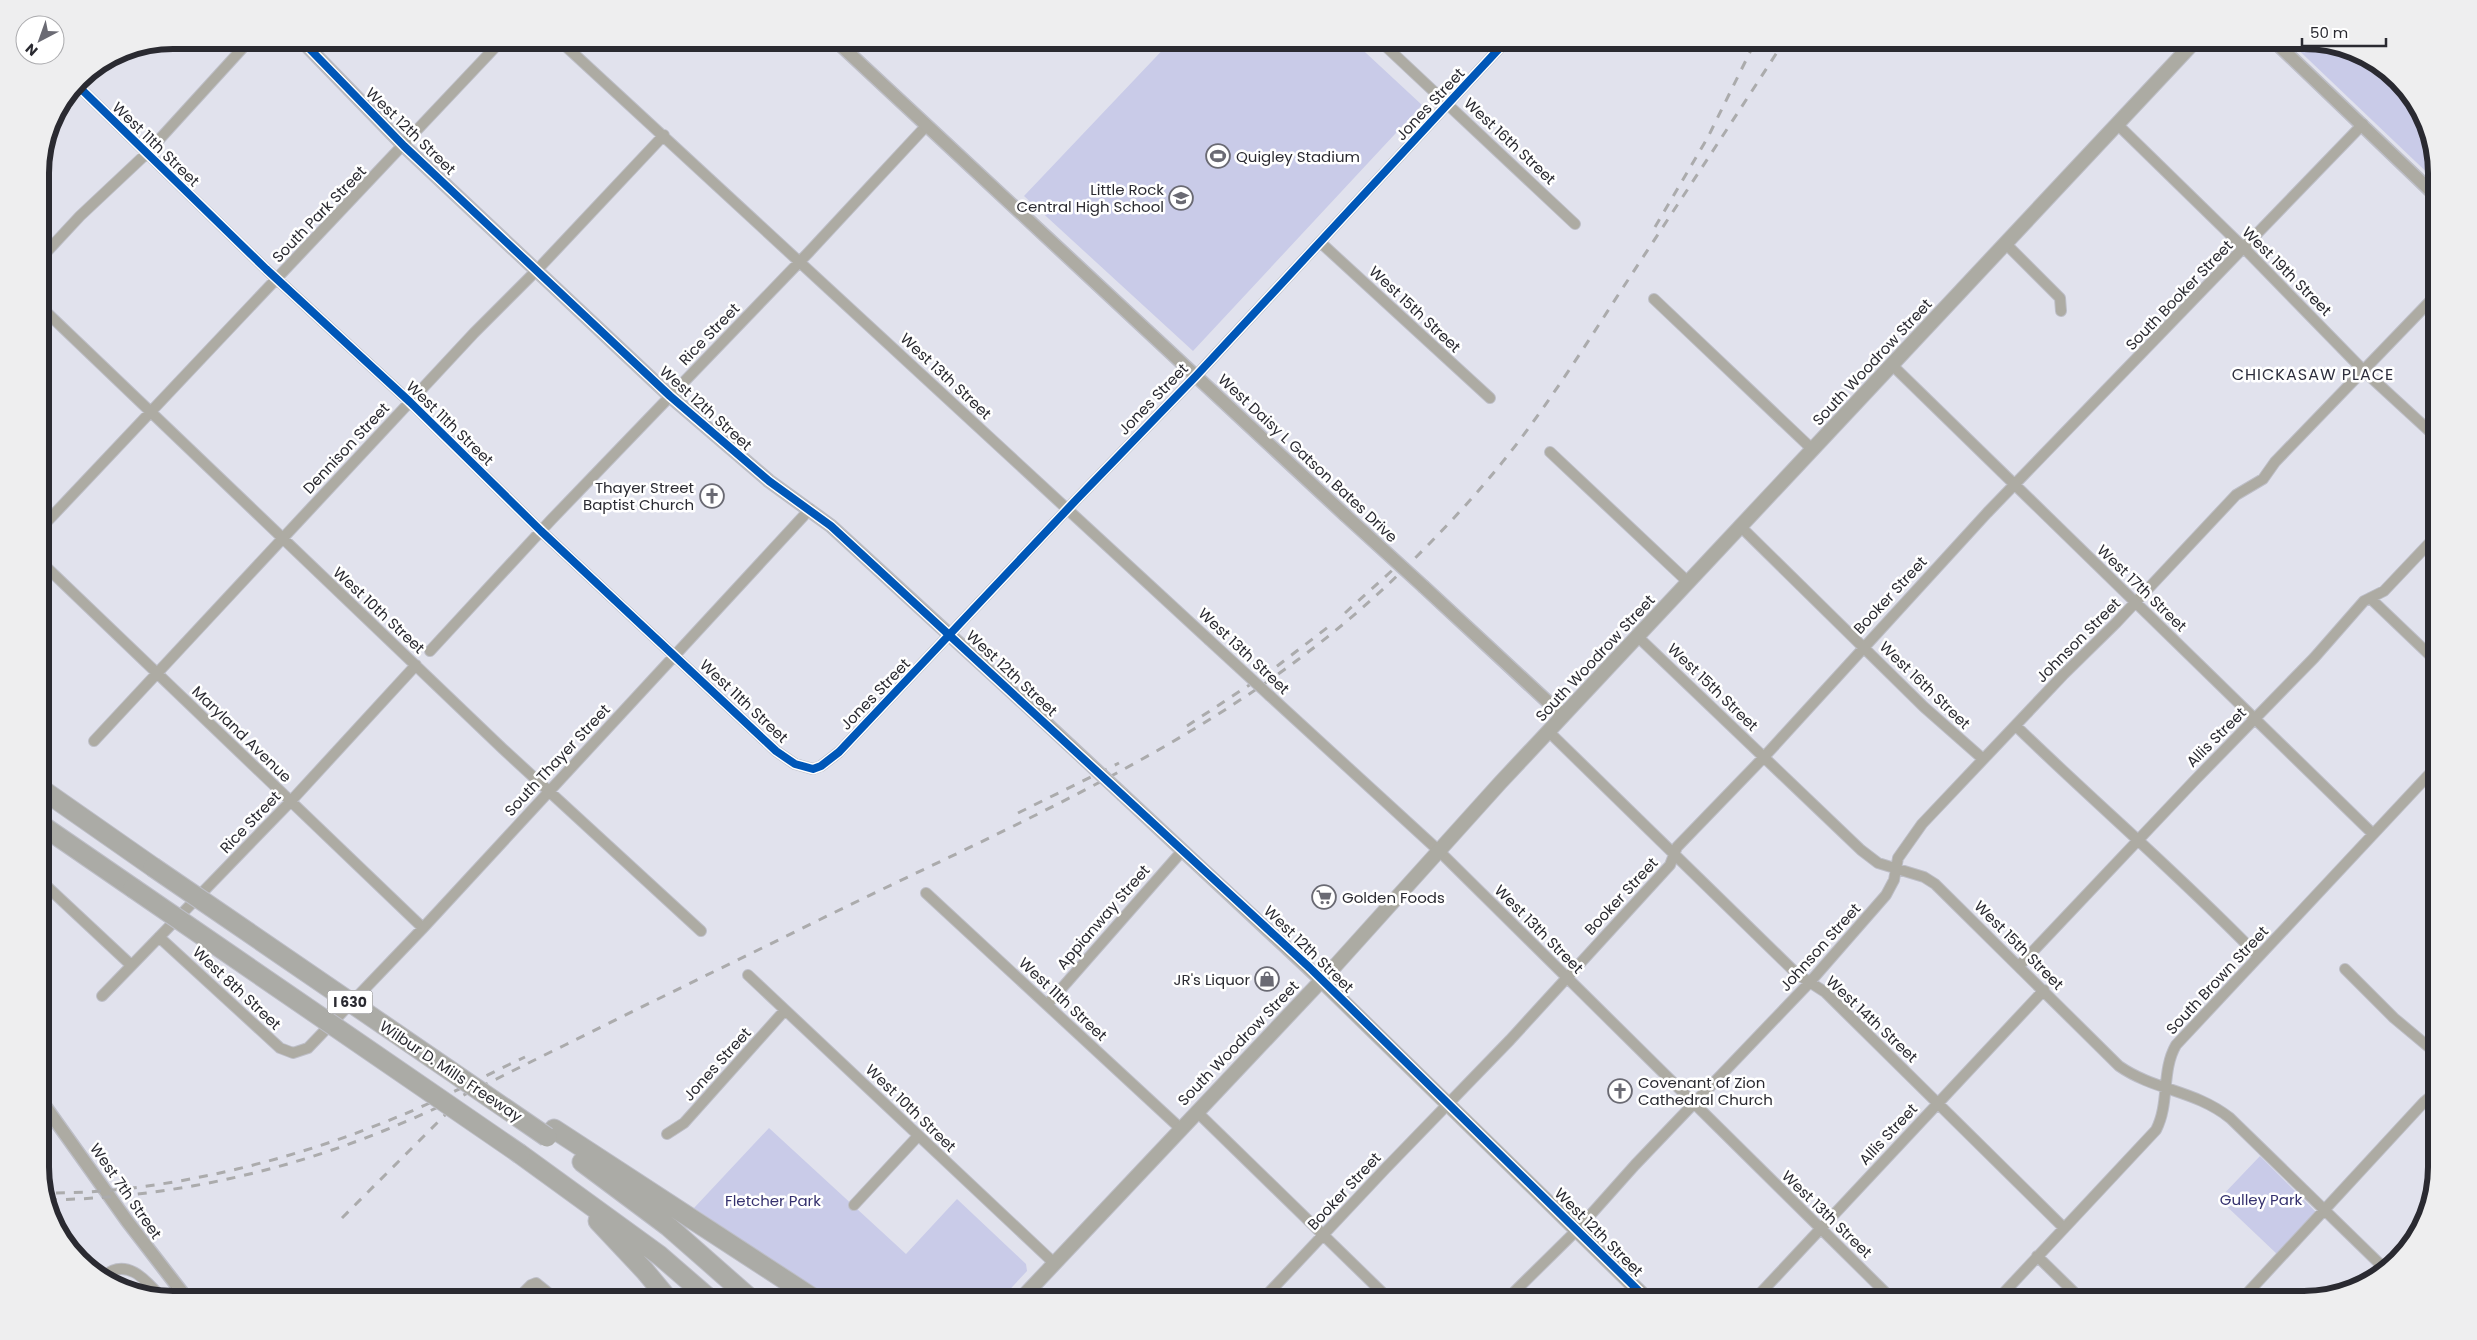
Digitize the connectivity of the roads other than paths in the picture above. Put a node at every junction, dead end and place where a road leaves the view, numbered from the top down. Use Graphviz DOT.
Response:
graph roads {
  1 [pos="242,49"];
  2 [pos="310,49"];
  3 [pos="494,49"];
  4 [pos="569,49"];
  5 [pos="845,49"];
  6 [pos="1389,49"];
  7 [pos="1499,49"];
  8 [pos="2188,49"];
  9 [pos="2283,49"];
  10 [pos="81,89"];
  11 [pos="1448,104"];
  12 [pos="2363,124"];
  13 [pos="927,125"];
  14 [pos="2118,125"];
  15 [pos="664,135"];
  16 [pos="404,146"];
  17 [pos="146,154"];
  18 [pos="2428,188"];
  19 [pos="1575,224"];
  20 [pos="1320,242"];
  21 [pos="2006,244"];
  22 [pos="2244,248"];
  23 [pos="49,249"];
  24 [pos="800,261"];
  25 [pos="537,270"];
  26 [pos="276,278"];
  27 [pos="1654,298"];
  28 [pos="2428,303"];
  29 [pos="2061,311"];
  30 [pos="49,315"];
  31 [pos="1891,364"];
  32 [pos="2364,370"];
  33 [pos="1196,376"];
  34 [pos="670,396"];
  35 [pos="1490,398"];
  36 [pos="410,402"];
  37 [pos="151,412"];
  38 [pos="2428,430"];
  39 [pos="1812,449"];
  40 [pos="1550,452"];
  41 [pos="2015,485"];
  42 [pos="810,509"];
  43 [pos="1068,509"];
  44 [pos="49,520"];
  45 [pos="1740,526"];
  46 [pos="541,531"];
  47 [pos="283,538"];
  48 [pos="2428,544"];
  49 [pos="49,570"];
  50 [pos="1688,582"];
  51 [pos="2370,598"];
  52 [pos="2136,602"];
  53 [pos="950,635"];
  54 [pos="1638,636"];
  55 [pos="1863,646"];
  56 [pos="430,651"];
  57 [pos="2428,653"];
  58 [pos="674,654"];
  59 [pos="416,666"];
  60 [pos="157,674"];
  61 [pos="1563,716"];
  62 [pos="2255,720"];
  63 [pos="2016,726"];
  64 [pos="1548,731"];
  65 [pos="94,740"];
  66 [pos="1764,757"];
  67 [pos="1983,760"];
  68 [pos="813,769"];
  69 [pos="2428,776"];
  70 [pos="549,790"];
  71 [pos="49,794"];
  72 [pos="291,801"];
  73 [pos="49,830"];
  74 [pos="2373,834"];
  75 [pos="2137,840"];
  76 [pos="1183,850"];
  77 [pos="1438,850"];
  78 [pos="1674,855"];
  79 [pos="1896,868"];
  80 [pos="49,888"];
  81 [pos="926,893"];
  82 [pos="423,928"];
  83 [pos="701,931"];
  84 [pos="159,937"];
  85 [pos="2258,956"];
  86 [pos="132,965"];
  87 [pos="2019,966"];
  88 [pos="2345,969"];
  89 [pos="748,975"];
  90 [pos="1566,977"];
  91 [pos="1321,980"];
  92 [pos="1810,982"];
  93 [pos="2044,990"];
  94 [pos="102,996"];
  95 [pos="1047,1005"];
  96 [pos="785,1010"];
  97 [pos="2428,1046"];
  98 [pos="298,1053"];
  99 [pos="2166,1087"];
  100 [pos="2428,1099"];
  101 [pos="1936,1103"];
  102 [pos="1695,1104"];
  103 [pos="1449,1105"];
  104 [pos="1196,1111"];
  105 [pos="49,1112"];
  106 [pos="1180,1128"];
  107 [pos="550,1133"];
  108 [pos="667,1134"];
  109 [pos="918,1136"];
  110 [pos="555,1178"];
  111 [pos="854,1205"];
  112 [pos="2325,1211"];
  113 [pos="2064,1228"];
  114 [pos="1820,1229"];
  115 [pos="1577,1230"];
  116 [pos="1323,1235"];
  117 [pos="2037,1256"];
  118 [pos="1054,1263"];
  119 [pos="2381,1265"];
  120 [pos="110,1273"];
  121 [pos="154,1289"];
  122 [pos="181,1291"];
  123 [pos="526,1291"];
  124 [pos="546,1291"];
  125 [pos="661,1291"];
  126 [pos="701,1291"];
  127 [pos="742,1291"];
  128 [pos="802,1291"];
  129 [pos="1028,1291"];
  130 [pos="1270,1291"];
  131 [pos="1381,1291"];
  132 [pos="1515,1291"];
  133 [pos="1639,1291"];
  134 [pos="1762,1291"];
  135 [pos="1884,1291"];
  136 [pos="2005,1291"];
  137 [pos="2073,1291"];
  138 [pos="2249,1291"];
  1 -- 17 [label="street"];
  2 -- 16 [label="street, West 12th Street"];
  3 -- 16 [label="street, South Park Street"];
  4 -- 15 [label="street, West 13th Street"];
  5 -- 13 [label="street, West Daisy L Gatson Bates Drive"];
  6 -- 11 [label="street, West 16th Street"];
  7 -- 11 [label="street, Jones Street"];
  8 -- 14 [label="main road, South Woodrow Street"];
  9 -- 12 [label="street"];
  10 -- 17 [label="street, West 11th Street"];
  11 -- 19 [label="street, West 16th Street"];
  11 -- 20 [label="street, Jones Street"];
  12 -- 18 [label="street"];
  12 -- 22 [label="street, South Booker Street"];
  13 -- 24 [label="street, Rice Street"];
  13 -- 33 [label="street, West Daisy L Gatson Bates Drive"];
  14 -- 21 [label="main road, South Woodrow Street"];
  14 -- 22 [label="street, West 19th Street"];
  15 -- 24 [label="street, West 13th Street"];
  15 -- 25 [label="street, Dennison Street"];
  16 -- 25 [label="street, West 12th Street"];
  16 -- 26 [label="street, South Park Street"];
  17 -- 23 [label="street"];
  17 -- 26 [label="street, West 11th Street"];
  20 -- 33 [label="street, Jones Street"];
  20 -- 35 [label="street, West 15th Street"];
  21 -- 29 [label="street"];
  21 -- 31 [label="main road, South Woodrow Street"];
  22 -- 32 [label="street, West 19th Street"];
  22 -- 41 [label="street, South Booker Street"];
  24 -- 34 [label="street, Rice Street"];
  24 -- 43 [label="street, West 13th Street"];
  25 -- 34 [label="street, West 12th Street"];
  25 -- 36 [label="street, Dennison Street"];
  26 -- 36 [label="street, West 11th Street"];
  26 -- 37 [label="street, South Park Street"];
  27 -- 39 [label="street"];
  28 -- 32 [label="street, Johnson Street"];
  30 -- 37 [label="street, West 10th Street"];
  31 -- 39 [label="main road, South Woodrow Street"];
  31 -- 41 [label="street, West 17th Street"];
  32 -- 38 [label="street, West 19th Street"];
  32 -- 52 [label="street, Johnson Street"];
  33 -- 43 [label="street, Jones Street"];
  33 -- 61 [label="street, West Daisy L Gatson Bates Drive, bridge"];
  34 -- 42 [label="street, West 12th Street"];
  34 -- 46 [label="street, Rice Street"];
  36 -- 46 [label="street, West 11th Street"];
  36 -- 47 [label="street, Dennison Street"];
  37 -- 44 [label="street, South Park Street"];
  37 -- 47 [label="street, West 10th Street"];
  39 -- 45 [label="main road, South Woodrow Street"];
  40 -- 50 [label="street"];
  41 -- 52 [label="street, West 17th Street"];
  41 -- 55 [label="street, Booker Street"];
  42 -- 53 [label="street, West 12th Street"];
  42 -- 58 [label="street, South Thayer Street"];
  43 -- 53 [label="street, Jones Street"];
  43 -- 77 [label="street, West 13th Street, bridge"];
  45 -- 50 [label="main road, South Woodrow Street"];
  45 -- 55 [label="street, West 16th Street"];
  46 -- 56 [label="street, Rice Street"];
  46 -- 58 [label="street, West 11th Street"];
  47 -- 59 [label="street, West 10th Street"];
  47 -- 60 [label="street, Dennison Street"];
  48 -- 51 [label="street, Allis Street"];
  49 -- 60 [label="street, Maryland Avenue"];
  50 -- 54 [label="main road, South Woodrow Street"];
  51 -- 57 [label="street"];
  51 -- 62 [label="street, Allis Street"];
  52 -- 62 [label="street, West 17th Street"];
  52 -- 63 [label="street, Johnson Street"];
  53 -- 68 [label="street, Jones Street"];
  53 -- 76 [label="street, West 12th Street, bridge"];
  54 -- 61 [label="main road, South Woodrow Street"];
  54 -- 66 [label="street, West 15th Street"];
  55 -- 66 [label="street, Booker Street"];
  55 -- 67 [label="street, West 16th Street"];
  58 -- 68 [label="street, West 11th Street"];
  58 -- 70 [label="street, South Thayer Street"];
  59 -- 70 [label="street, West 10th Street"];
  59 -- 72 [label="street, Rice Street"];
  60 -- 65 [label="street, Dennison Street"];
  60 -- 72 [label="street, Maryland Avenue"];
  61 -- 64 [label="main road, South Woodrow Street"];
  62 -- 74 [label="street, West 17th Street"];
  62 -- 75 [label="street, Allis Street"];
  63 -- 67 [label="street, Johnson Street"];
  63 -- 75 [label="street"];
  64 -- 77 [label="main road, South Woodrow Street"];
  64 -- 78 [label="street, West 14th Street"];
  66 -- 78 [label="street, Booker Street"];
  66 -- 79 [label="street, West 15th Street"];
  67 -- 79 [label="street, Johnson Street"];
  69 -- 74 [label="street, South Brown Street"];
  70 -- 82 [label="street, South Thayer Street"];
  70 -- 83 [label="street, West 10th Street"];
  71 -- 107 [label="highway, Wilbur D. Mills Freeway / I 630, bridge"];
  72 -- 82 [label="street, Maryland Avenue"];
  72 -- 84 [label="street, Rice Street"];
  73 -- 110 [label="highway, Wilbur D. Mills Freeway / I 630, bridge"];
  74 -- 85 [label="street, South Brown Street"];
  75 -- 85 [label="street"];
  75 -- 87 [label="street, Allis Street"];
  76 -- 91 [label="street, West 12th Street"];
  76 -- 95 [label="street, Appianway Street"];
  77 -- 90 [label="street, West 13th Street"];
  77 -- 91 [label="main road, South Woodrow Street"];
  78 -- 90 [label="street, Booker Street"];
  78 -- 92 [label="street, West 14th Street"];
  79 -- 87 [label="street, West 15th Street"];
  79 -- 92 [label="street, Johnson Street"];
  80 -- 86 [label="street"];
  81 -- 95 [label="street, West 11th Street"];
  82 -- 98 [label="street, South Thayer Street"];
  84 -- 86 [label="street, Rice Street"];
  84 -- 98 [label="street, West 8th Street"];
  85 -- 99 [label="street, South Brown Street"];
  86 -- 94 [label="street, Rice Street"];
  87 -- 93 [label="street, West 15th Street"];
  88 -- 97 [label="street"];
  89 -- 96 [label="street, West 10th Street"];
  90 -- 102 [label="street, West 13th Street"];
  90 -- 103 [label="street, Booker Street"];
  91 -- 103 [label="main road, West 12th Street"];
  91 -- 104 [label="main road, South Woodrow Street"];
  92 -- 101 [label="street, West 14th Street"];
  92 -- 102 [label="street, Johnson Street"];
  93 -- 99 [label="street, West 15th Street"];
  93 -- 101 [label="street, Allis Street"];
  95 -- 106 [label="street, West 11th Street"];
  96 -- 108 [label="street, Jones Street"];
  96 -- 109 [label="street, West 10th Street"];
  99 -- 112 [label="street, West 15th Street"];
  99 -- 113 [label="street, South Brown Street"];
  100 -- 112 [label="street"];
  101 -- 113 [label="street, West 14th Street"];
  101 -- 114 [label="street, Allis Street"];
  102 -- 114 [label="street, West 13th Street"];
  102 -- 115 [label="street, Johnson Street"];
  103 -- 115 [label="main road, West 12th Street"];
  103 -- 116 [label="street, Booker Street"];
  104 -- 106 [label="main road, South Woodrow Street"];
  104 -- 116 [label="street"];
  105 -- 122 [label="street, West 7th Street"];
  106 -- 118 [label="main road, South Woodrow Street"];
  107 -- 127 [label="highway"];
  107 -- 128 [label="highway"];
  109 -- 111 [label="street"];
  109 -- 118 [label="street, West 10th Street"];
  110 -- 125 [label="highway"];
  110 -- 126 [label="highway, Wilbur D. Mills Freeway / I 630"];
  112 -- 119 [label="street, West 15th Street"];
  112 -- 138 [label="street"];
  113 -- 117 [label="street, South Brown Street"];
  114 -- 134 [label="street, Allis Street"];
  114 -- 135 [label="street, West 13th Street"];
  115 -- 132 [label="street, Johnson Street"];
  115 -- 133 [label="main road, West 12th Street"];
  116 -- 130 [label="street, Booker Street"];
  116 -- 131 [label="street"];
  117 -- 136 [label="street, South Brown Street"];
  117 -- 137 [label="street"];
  118 -- 129 [label="main road, South Woodrow Street"];
  120 -- 121 [label="street"];
  123 -- 124 [label="street"];
}
